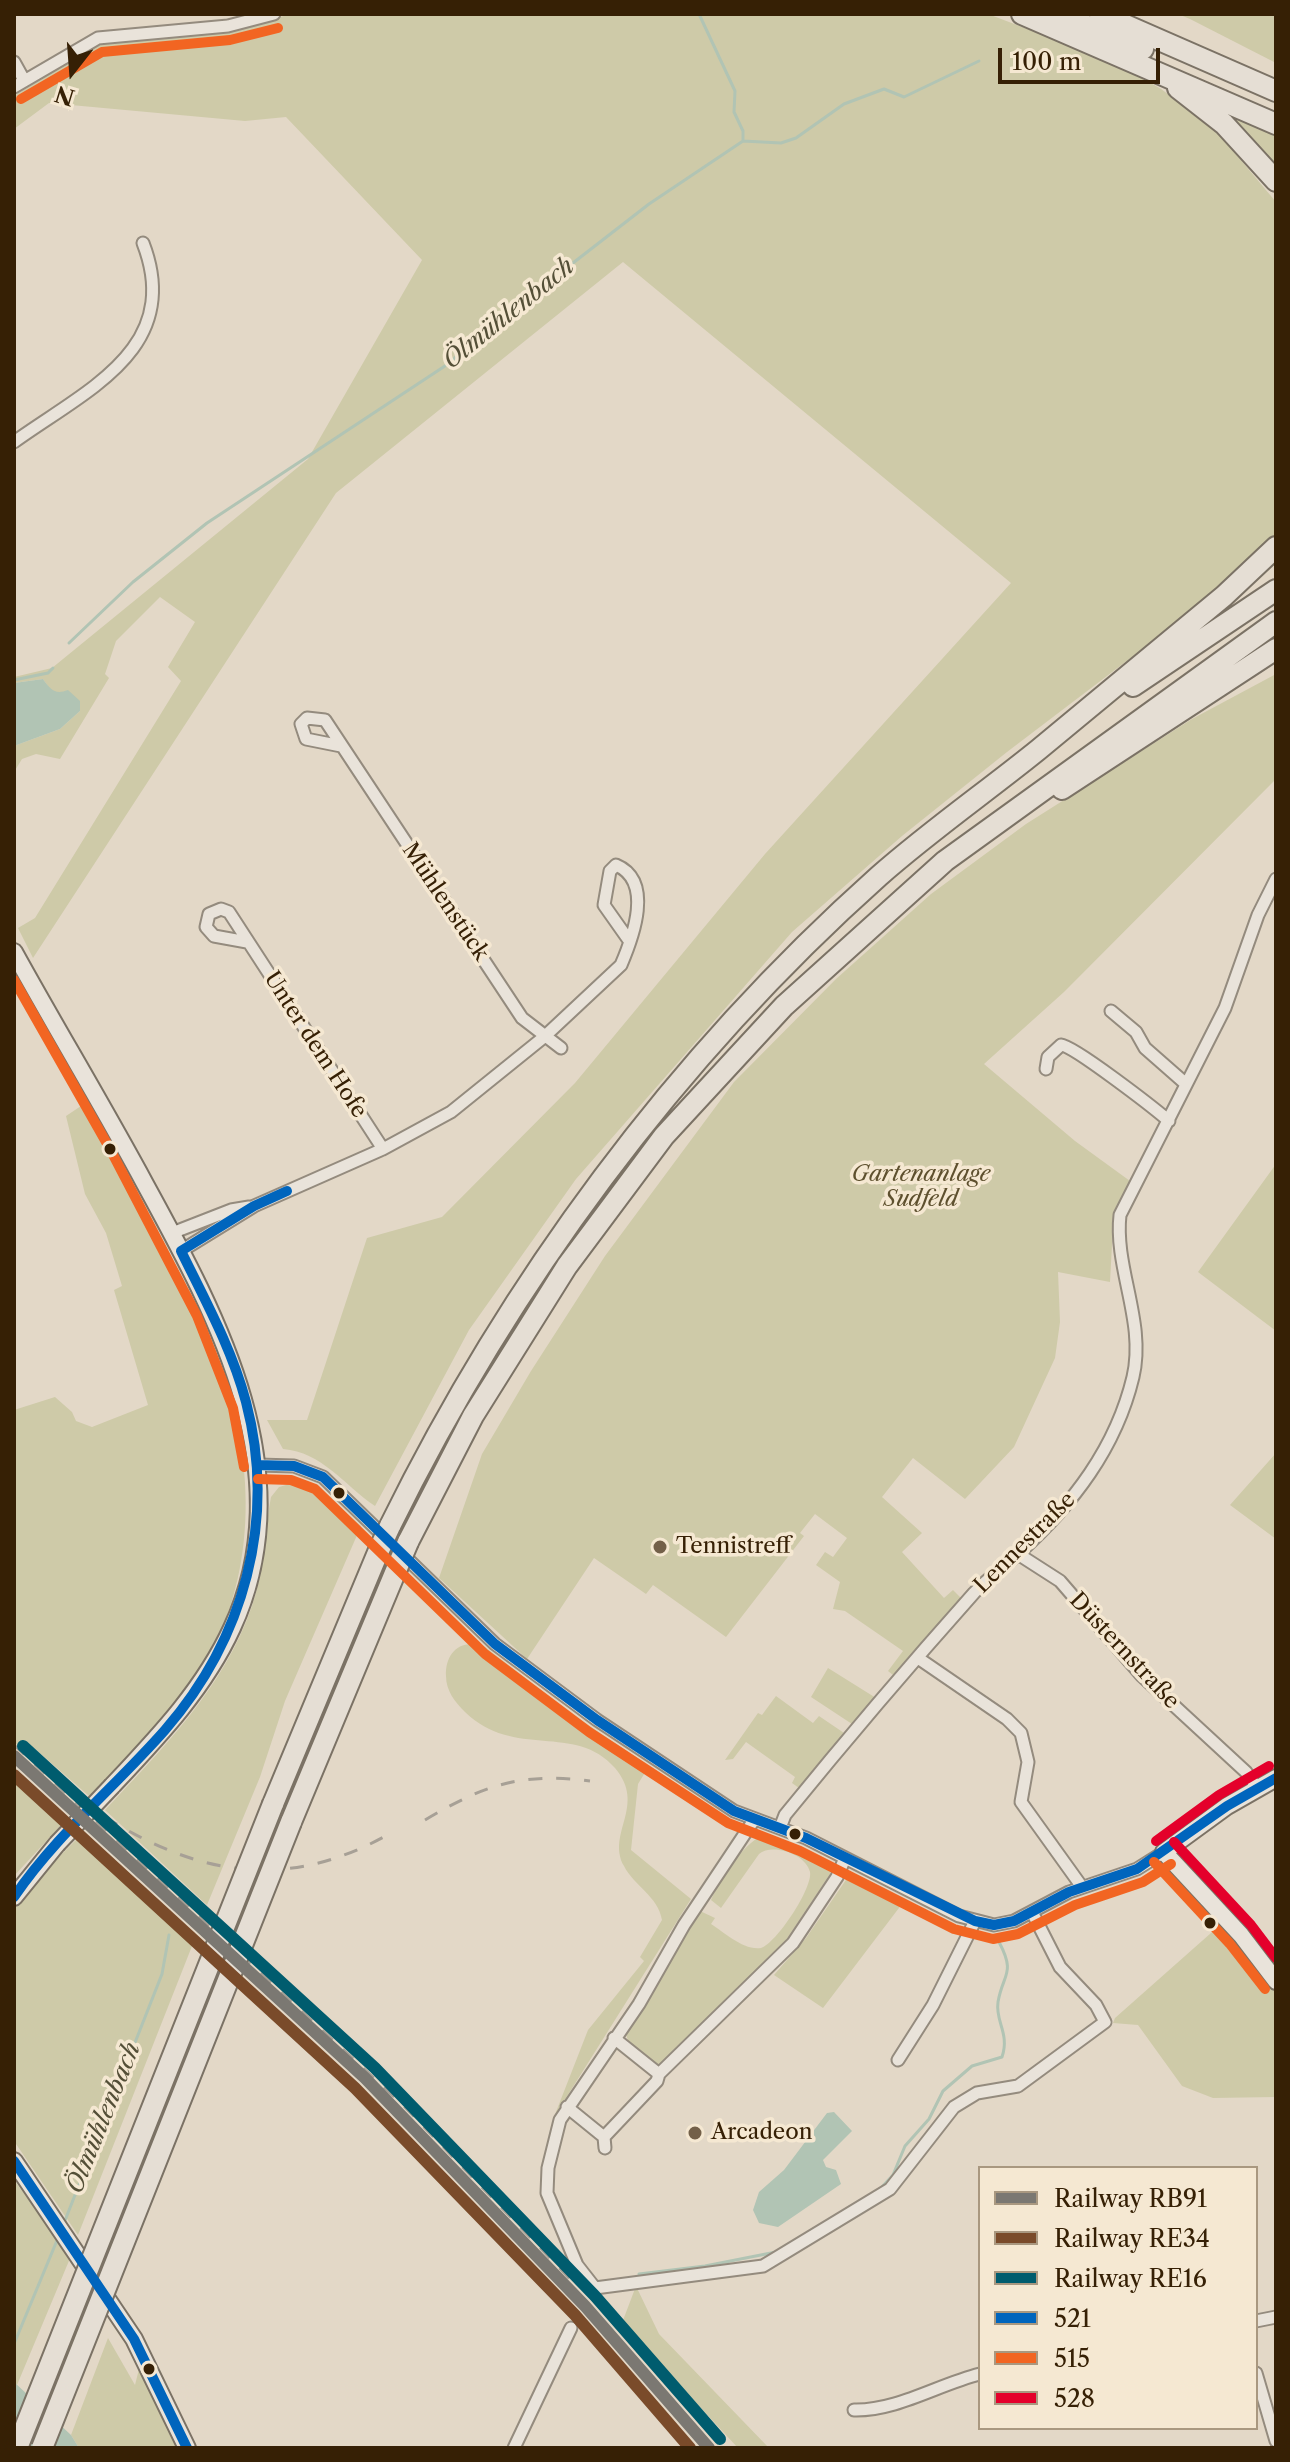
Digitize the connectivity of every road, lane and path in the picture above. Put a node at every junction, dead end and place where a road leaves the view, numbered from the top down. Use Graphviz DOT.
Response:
graph roads {
  1 [pos="274,14"];
  2 [pos="1022,14"];
  3 [pos="1058,14"];
  4 [pos="1100,14"];
  5 [pos="1130,14"];
  6 [pos="14,62"];
  7 [pos="1149,66"];
  8 [pos="1276,78"];
  9 [pos="19,83"];
  10 [pos="1276,91"];
  11 [pos="1276,110"];
  12 [pos="1276,124"];
  13 [pos="1276,181"];
  14 [pos="143,243"];
  15 [pos="14,442"];
  16 [pos="1276,547"];
  17 [pos="1276,561"];
  18 [pos="1276,590"];
  19 [pos="1224,596"];
  20 [pos="1276,622"];
  21 [pos="1276,649"];
  22 [pos="1276,666"];
  23 [pos="1196,704"];
  24 [pos="341,746"];
  25 [pos="1036,751"];
  26 [pos="987,832"];
  27 [pos="1276,879"];
  28 [pos="1272,898"];
  29 [pos="628,939"];
  30 [pos="247,942"];
  31 [pos="14,952"];
  32 [pos="1111,1011"];
  33 [pos="544,1037"];
  34 [pos="561,1048"];
  35 [pos="1046,1069"];
  36 [pos="1186,1084"];
  37 [pos="1169,1121"];
  38 [pos="383,1149"];
  39 [pos="254,1206"];
  40 [pos="172,1233"];
  41 [pos="181,1251"];
  42 [pos="258,1465"];
  43 [pos="1018,1554"];
  44 [pos="918,1658"];
  45 [pos="1276,1778"];
  46 [pos="1258,1789"];
  47 [pos="754,1820"];
  48 [pos="780,1828"];
  49 [pos="1164,1852"];
  50 [pos="845,1858"];
  51 [pos="1082,1887"];
  52 [pos="14,1897"];
  53 [pos="1032,1912"];
  54 [pos="975,1921"];
  55 [pos="1276,1981"];
  56 [pos="614,2038"];
  57 [pos="898,2060"];
  58 [pos="659,2074"];
  59 [pos="567,2107"];
  60 [pos="14,2161"];
  61 [pos="571,2328"];
  62 [pos="978,2374"];
  63 [pos="1258,2380"];
  64 [pos="854,2410"];
  65 [pos="1276,2441"];
  66 [pos="518,2447"];
  67 [pos="17,2448"];
  68 [pos="42,2448"];
  69 [pos="187,2448"];
  1 -- 9 [label="street"];
  2 -- 7 [label="highway"];
  3 -- 11 [label="highway"];
  4 -- 10 [label="highway"];
  5 -- 8 [label="highway"];
  6 -- 9 [label="street"];
  7 -- 12 [label="highway"];
  7 -- 13 [label="highway"];
  14 -- 15 [label="street"];
  16 -- 19 [label="highway"];
  17 -- 19 [label="highway"];
  18 -- 25 [label="highway"];
  19 -- 25 [label="highway"];
  20 -- 26 [label="highway"];
  21 -- 23 [label="highway"];
  22 -- 23 [label="highway"];
  23 -- 26 [label="highway"];
  24 -- 33 [label="street, Mühlenstück"];
  25 -- 67 [label="highway, bridge"];
  26 -- 68 [label="highway, bridge"];
  27 -- 28 [label="street, Lennestraße"];
  28 -- 36 [label="street, Lennestraße"];
  29 -- 29 [label="street"];
  29 -- 33 [label="street"];
  30 -- 38 [label="street, Unter dem Hofe"];
  31 -- 40 [label="street"];
  32 -- 36 [label="street"];
  33 -- 34 [label="street, Mühlenstück"];
  33 -- 38 [label="street"];
  35 -- 37 [label="street"];
  36 -- 37 [label="street, Lennestraße"];
  37 -- 43 [label="street, Lennestraße"];
  38 -- 39 [label="street"];
  39 -- 40 [label="street"];
  39 -- 41 [label="street"];
  40 -- 41 [label="street"];
  41 -- 42 [label="street"];
  42 -- 47 [label="street"];
  42 -- 52 [label="street, bridge"];
  43 -- 44 [label="street, Lennestraße"];
  43 -- 46 [label="street, Düsternstraße"];
  44 -- 48 [label="street, Lennestraße"];
  44 -- 51 [label="street"];
  45 -- 46 [label="street"];
  46 -- 49 [label="street"];
  47 -- 48 [label="street"];
  47 -- 56 [label="street"];
  48 -- 50 [label="street"];
  49 -- 51 [label="street"];
  49 -- 55 [label="street"];
  50 -- 54 [label="street"];
  50 -- 58 [label="street"];
  51 -- 53 [label="street"];
  53 -- 54 [label="street"];
  53 -- 59 [label="street"];
  54 -- 57 [label="street"];
  56 -- 58 [label="street"];
  56 -- 59 [label="street"];
  58 -- 59 [label="street"];
  60 -- 69 [label="street"];
  61 -- 66 [label="street"];
  62 -- 64 [label="street"];
  63 -- 65 [label="street"];
}
